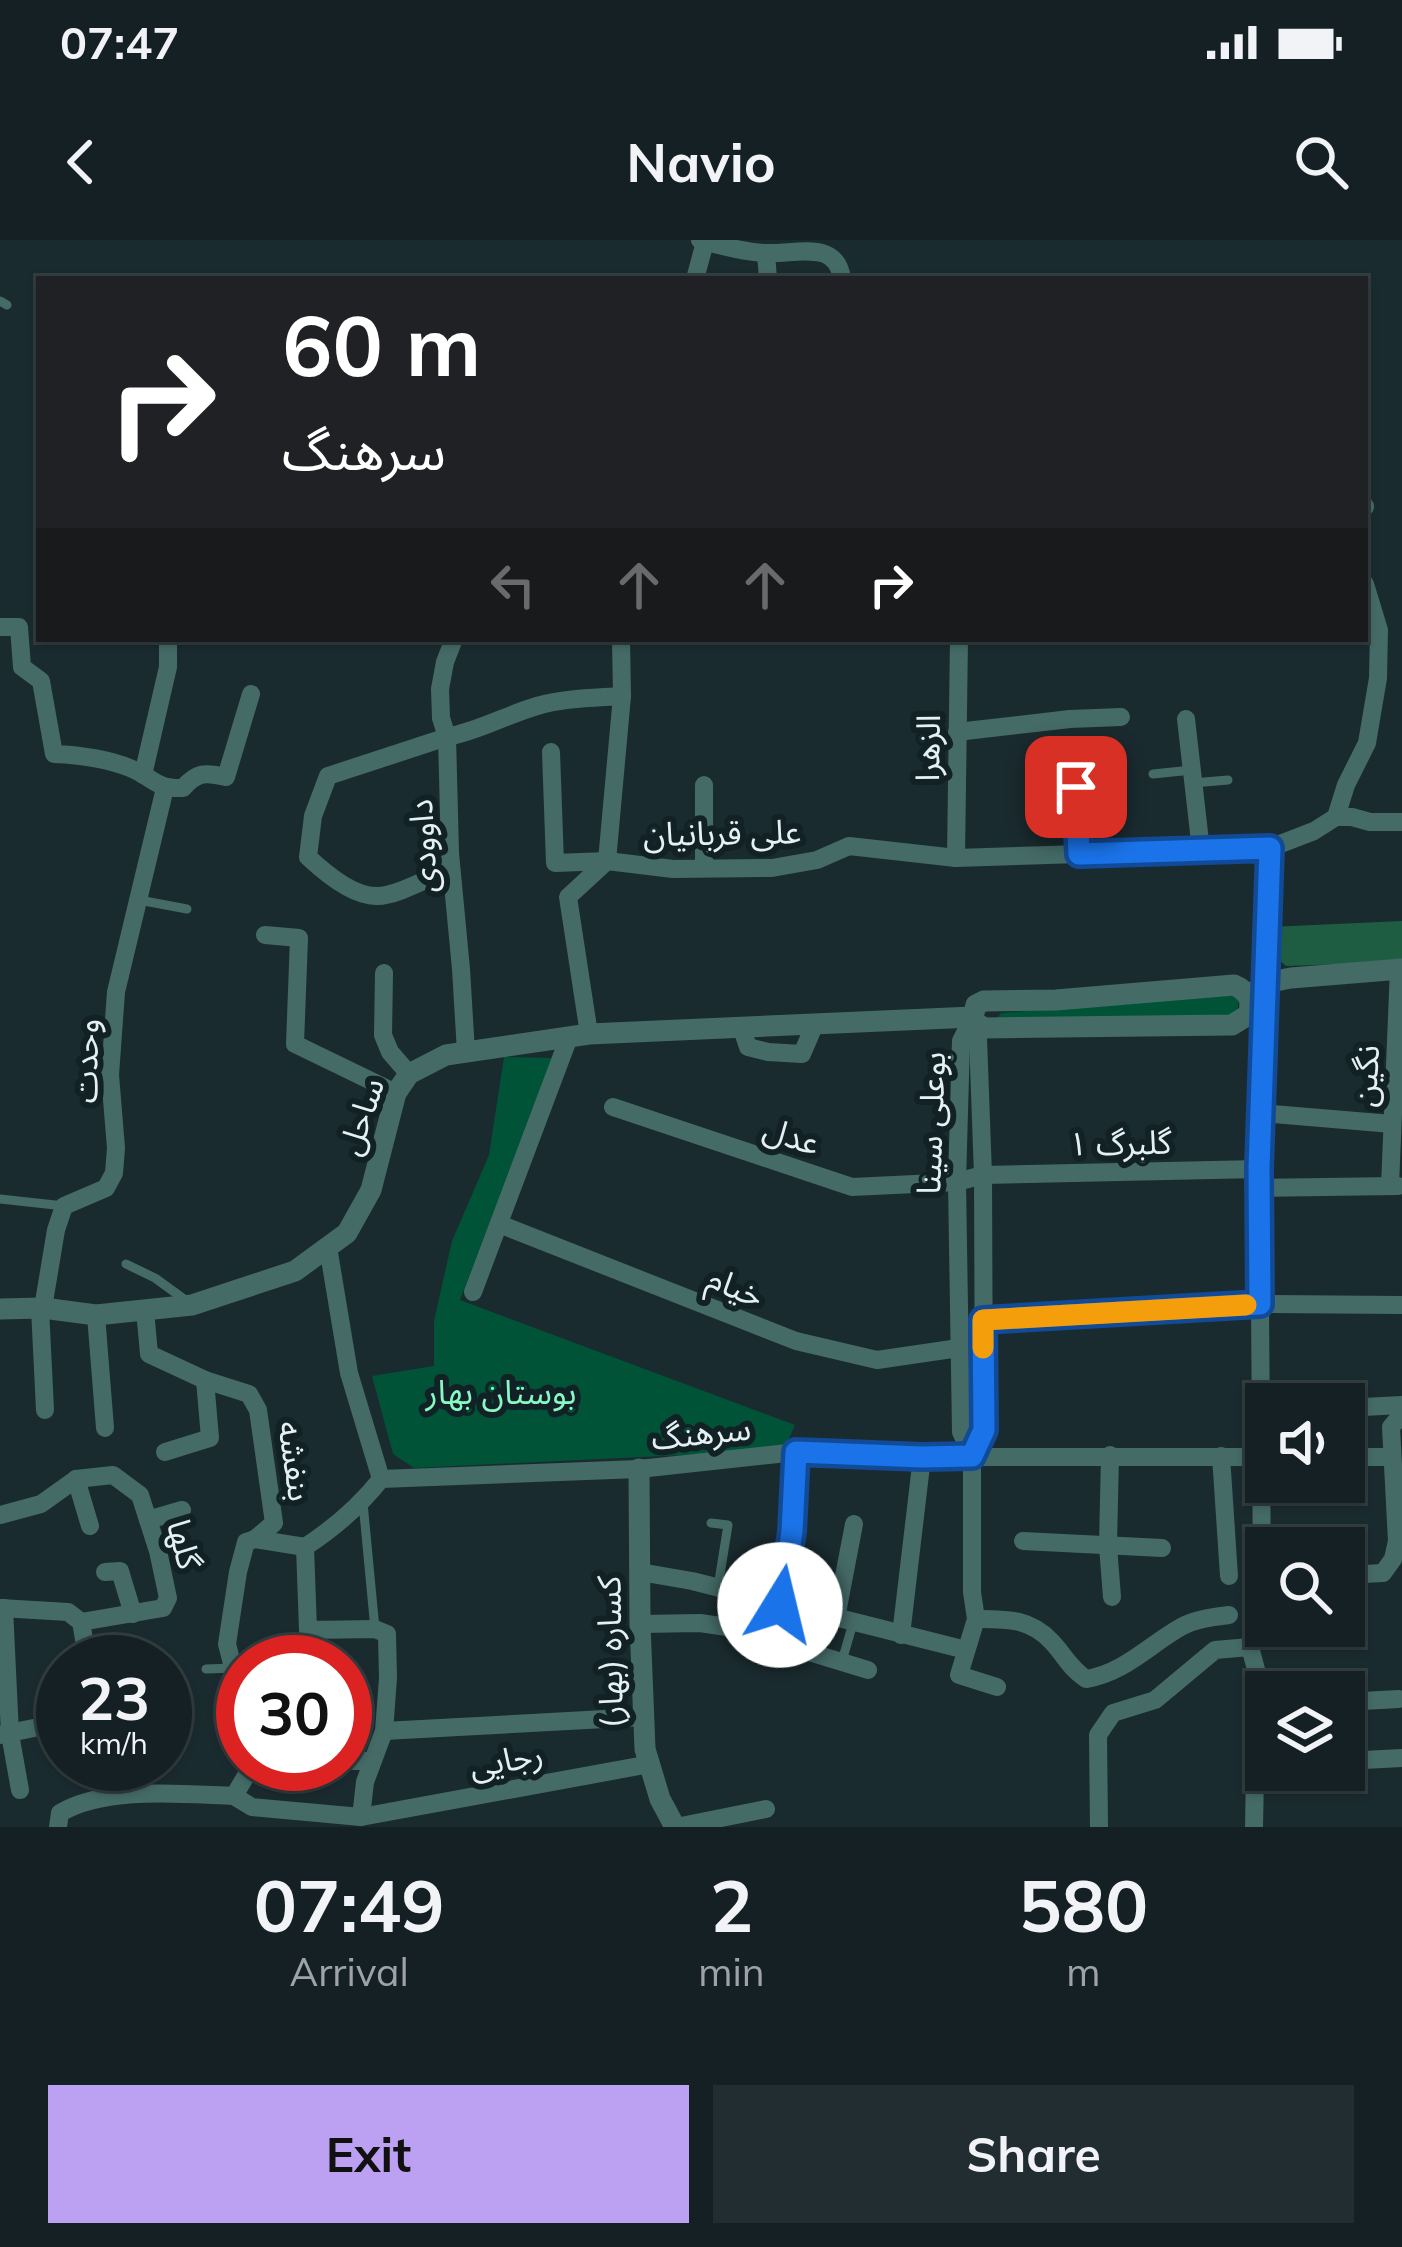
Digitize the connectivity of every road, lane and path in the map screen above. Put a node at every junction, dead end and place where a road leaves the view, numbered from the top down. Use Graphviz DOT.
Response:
graph roads {
  1 [pos="703,241"];
  2 [pos="766,253"];
  3 [pos="691,276"];
  4 [pos="768,276"];
  5 [pos="841,276"];
  6 [pos="1368,594"];
  7 [pos="0,627"];
  8 [pos="168,642"];
  9 [pos="453,642"];
  10 [pos="621,642"];
  11 [pos="959,642"];
  12 [pos="251,694"];
  13 [pos="622,696"];
  14 [pos="1121,718"];
  15 [pos="1186,719"];
  16 [pos="957,732"];
  17 [pos="447,737"];
  18 [pos="551,752"];
  19 [pos="1074,754"];
  20 [pos="1153,774"];
  21 [pos="142,775"];
  22 [pos="1192,776"];
  23 [pos="1228,780"];
  24 [pos="704,785"];
  25 [pos="164,788"];
  26 [pos="1336,817"];
  27 [pos="1402,822"];
  28 [pos="1270,848"];
  29 [pos="1201,850"];
  30 [pos="1079,854"];
  31 [pos="956,858"];
  32 [pos="607,861"];
  33 [pos="704,868"];
  34 [pos="451,869"];
  35 [pos="139,900"];
  36 [pos="187,909"];
  37 [pos="265,935"];
  38 [pos="1401,969"];
  39 [pos="384,973"];
  40 [pos="1257,990"];
  41 [pos="973,1018"];
  42 [pos="579,1036"];
  43 [pos="466,1052"];
  44 [pos="403,1084"];
  45 [pos="613,1108"];
  46 [pos="1396,1111"];
  47 [pos="1261,1113"];
  48 [pos="983,1175"];
  49 [pos="1259,1178"];
  50 [pos="957,1182"];
  51 [pos="1396,1186"];
  52 [pos="0,1199"];
  53 [pos="64,1206"];
  54 [pos="499,1224"];
  55 [pos="328,1247"];
  56 [pos="126,1264"];
  57 [pos="473,1292"];
  58 [pos="1260,1304"];
  59 [pos="192,1305"];
  60 [pos="1402,1305"];
  61 [pos="42,1308"];
  62 [pos="0,1309"];
  63 [pos="145,1310"];
  64 [pos="96,1315"];
  65 [pos="983,1320"];
  66 [pos="959,1348"];
  67 [pos="205,1380"];
  68 [pos="1262,1383"];
  69 [pos="1365,1409"];
  70 [pos="45,1410"];
  71 [pos="1402,1410"];
  72 [pos="105,1428"];
  73 [pos="165,1452"];
  74 [pos="796,1452"];
  75 [pos="1110,1455"];
  76 [pos="972,1456"];
  77 [pos="1221,1456"];
  78 [pos="1245,1456"];
  79 [pos="1365,1456"];
  80 [pos="1392,1456"];
  81 [pos="922,1457"];
  82 [pos="639,1469"];
  83 [pos="76,1479"];
  84 [pos="381,1480"];
  85 [pos="362,1502"];
  86 [pos="182,1510"];
  87 [pos="0,1515"];
  88 [pos="148,1520"];
  89 [pos="711,1523"];
  90 [pos="854,1524"];
  91 [pos="90,1526"];
  92 [pos="255,1539"];
  93 [pos="1023,1541"];
  94 [pos="1108,1546"];
  95 [pos="305,1547"];
  96 [pos="1162,1549"];
  97 [pos="105,1572"];
  98 [pos="640,1572"];
  99 [pos="1365,1574"];
  100 [pos="1228,1576"];
  101 [pos="718,1587"];
  102 [pos="1112,1597"];
  103 [pos="780,1605"];
  104 [pos="2,1608"];
  105 [pos="134,1614"];
  106 [pos="1229,1615"];
  107 [pos="976,1619"];
  108 [pos="844,1620"];
  109 [pos="81,1622"];
  110 [pos="640,1624"];
  111 [pos="375,1629"];
  112 [pos="308,1630"];
  113 [pos="83,1635"];
  114 [pos="228,1635"];
  115 [pos="308,1635"];
  116 [pos="901,1635"];
  117 [pos="966,1650"];
  118 [pos="842,1661"];
  119 [pos="206,1669"];
  120 [pos="216,1669"];
  121 [pos="868,1670"];
  122 [pos="1256,1671"];
  123 [pos="997,1687"];
  124 [pos="1399,1699"];
  125 [pos="1365,1701"];
  126 [pos="642,1718"];
  127 [pos="36,1728"];
  128 [pos="384,1731"];
  129 [pos="5,1734"];
  130 [pos="1402,1758"];
  131 [pos="1365,1760"];
  132 [pos="372,1761"];
  133 [pos="650,1764"];
  134 [pos="20,1790"];
  135 [pos="237,1791"];
  136 [pos="1258,1791"];
  137 [pos="234,1796"];
  138 [pos="766,1809"];
  139 [pos="369,1820"];
  140 [pos="58,1827"];
  141 [pos="675,1827"];
  142 [pos="1099,1827"];
  143 [pos="1254,1827"];
  1 -- 2 [label="street"];
  1 -- 3 [label="street"];
  2 -- 4 [label="street"];
  2 -- 5 [label="street"];
  6 -- 26 [label="street"];
  7 -- 21 [label="street"];
  8 -- 21 [label="street"];
  9 -- 17 [label="street, داوودی"];
  10 -- 13 [label="street"];
  11 -- 16 [label="street, الزهرا"];
  12 -- 25 [label="street"];
  13 -- 17 [label="street"];
  13 -- 32 [label="street"];
  14 -- 16 [label="street"];
  15 -- 22 [label="street"];
  16 -- 31 [label="street, الزهرا"];
  17 -- 34 [label="street, داوودی"];
  17 -- 34 [label="street"];
  18 -- 32 [label="street, علی قربانیان"];
  19 -- 30 [label="street"];
  20 -- 22 [label="lane"];
  21 -- 25 [label="street"];
  22 -- 23 [label="lane"];
  22 -- 29 [label="street"];
  24 -- 33 [label="street"];
  25 -- 35 [label="street, وحدت"];
  26 -- 27 [label="street"];
  26 -- 28 [label="street, علی قربانیان"];
  28 -- 29 [label="street, علی قربانیان"];
  28 -- 40 [label="street"];
  29 -- 30 [label="street, علی قربانیان"];
  30 -- 31 [label="street, علی قربانیان"];
  31 -- 33 [label="street, علی قربانیان"];
  32 -- 33 [label="street, علی قربانیان"];
  32 -- 42 [label="street"];
  34 -- 43 [label="street, داوودی"];
  35 -- 36 [label="lane"];
  35 -- 53 [label="street, وحدت"];
  37 -- 44 [label="street"];
  38 -- 40 [label="street, ساحل"];
  38 -- 46 [label="street, نگین"];
  39 -- 44 [label="street"];
  40 -- 41 [label="street, ساحل"];
  40 -- 41 [label="street, ساحل"];
  40 -- 47 [label="street"];
  41 -- 42 [label="street, ساحل"];
  41 -- 48 [label="street, بوعلی سینا"];
  41 -- 50 [label="street, بوعلی سینا"];
  42 -- 43 [label="street, ساحل"];
  42 -- 54 [label="street"];
  43 -- 44 [label="street, ساحل"];
  44 -- 55 [label="street, ساحل"];
  45 -- 50 [label="street, عدل"];
  46 -- 47 [label="street"];
  46 -- 51 [label="street, نگین"];
  47 -- 49 [label="street"];
  48 -- 49 [label="street, گلبرگ ۱"];
  48 -- 50 [label="street, عدل"];
  48 -- 65 [label="street, بوعلی سینا"];
  49 -- 51 [label="street, گلبرگ ۱"];
  49 -- 58 [label="street"];
  50 -- 66 [label="street, بوعلی سینا"];
  52 -- 53 [label="lane"];
  53 -- 61 [label="street"];
  54 -- 57 [label="street"];
  54 -- 66 [label="street, خیام"];
  55 -- 59 [label="street, ساحل"];
  55 -- 84 [label="street"];
  56 -- 59 [label="lane"];
  58 -- 60 [label="street"];
  58 -- 65 [label="street"];
  58 -- 68 [label="street"];
  59 -- 63 [label="street, ساحل"];
  61 -- 62 [label="street, ساحل"];
  61 -- 64 [label="street, ساحل"];
  61 -- 70 [label="street"];
  63 -- 64 [label="street, ساحل"];
  63 -- 67 [label="street, بنفشه"];
  64 -- 72 [label="street"];
  65 -- 76 [label="street, بوعلی سینا"];
  66 -- 76 [label="street, بوعلی سینا"];
  67 -- 73 [label="street"];
  67 -- 92 [label="street, بنفشه"];
  69 -- 71 [label="street"];
  71 -- 80 [label="street"];
  74 -- 81 [label="street, سرهنگ"];
  74 -- 82 [label="street, سرهنگ"];
  74 -- 103 [label="street"];
  75 -- 76 [label="street, سرهنگ"];
  75 -- 77 [label="street, سرهنگ"];
  75 -- 94 [label="street"];
  76 -- 81 [label="street, سرهنگ"];
  76 -- 107 [label="street, بوعلی سینا"];
  77 -- 78 [label="street, سرهنگ"];
  77 -- 100 [label="street"];
  79 -- 80 [label="street"];
  80 -- 99 [label="street"];
  81 -- 116 [label="street"];
  82 -- 84 [label="street, سرهنگ"];
  82 -- 98 [label="street, کساره (بهار)"];
  83 -- 87 [label="street"];
  83 -- 88 [label="street, گلها"];
  83 -- 91 [label="street"];
  84 -- 85 [label="street"];
  85 -- 95 [label="street"];
  85 -- 111 [label="lane"];
  86 -- 88 [label="street"];
  88 -- 105 [label="street, گلها"];
  89 -- 101 [label="lane"];
  90 -- 108 [label="street"];
  92 -- 95 [label="street, بنفشه"];
  92 -- 114 [label="street, بنفشه"];
  93 -- 94 [label="street"];
  94 -- 96 [label="street"];
  94 -- 102 [label="street"];
  95 -- 112 [label="street"];
  97 -- 105 [label="street"];
  98 -- 101 [label="street"];
  98 -- 110 [label="street, کساره (بهار)"];
  101 -- 103 [label="street"];
  103 -- 108 [label="street"];
  104 -- 109 [label="street"];
  104 -- 129 [label="street"];
  105 -- 109 [label="street"];
  106 -- 107 [label="street"];
  107 -- 117 [label="street, بوعلی سینا"];
  108 -- 116 [label="street"];
  108 -- 118 [label="lane"];
  109 -- 113 [label="street"];
  110 -- 118 [label="street"];
  110 -- 126 [label="street, کساره (بهار)"];
  111 -- 112 [label="street"];
  111 -- 128 [label="street"];
  112 -- 115 [label="street"];
  116 -- 117 [label="street"];
  117 -- 123 [label="street, بوعلی سینا"];
  118 -- 121 [label="street"];
  119 -- 120 [label="lane"];
  122 -- 142 [label="street"];
  124 -- 125 [label="street"];
  126 -- 128 [label="street"];
  126 -- 133 [label="street, کساره (بهار)"];
  127 -- 129 [label="street"];
  128 -- 132 [label="street"];
  129 -- 134 [label="street"];
  130 -- 131 [label="street"];
  133 -- 139 [label="street, رجایی"];
  133 -- 141 [label="street, کساره (بهار)"];
  135 -- 137 [label="street"];
  136 -- 143 [label="street"];
  137 -- 139 [label="street, رجایی"];
  137 -- 140 [label="street"];
  138 -- 141 [label="street"];
}
